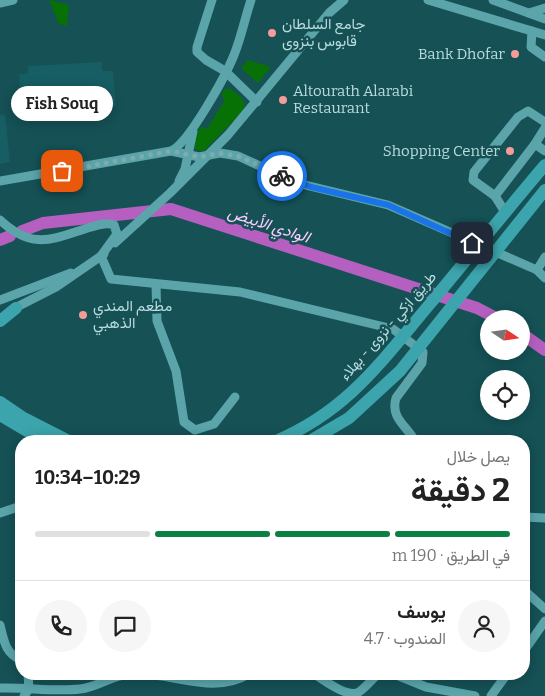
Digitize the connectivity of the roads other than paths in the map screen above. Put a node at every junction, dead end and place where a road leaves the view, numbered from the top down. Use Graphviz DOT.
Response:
graph roads {
  1 [pos="13,0"];
  2 [pos="212,0"];
  3 [pos="251,0"];
  4 [pos="344,0"];
  5 [pos="428,0"];
  6 [pos="493,0"];
  7 [pos="0,3"];
  8 [pos="545,8"];
  9 [pos="529,13"];
  10 [pos="545,19"];
  11 [pos="532,31"];
  12 [pos="545,34"];
  13 [pos="545,57"];
  14 [pos="225,71"];
  15 [pos="257,102"];
  16 [pos="545,122"];
  17 [pos="194,128"];
  18 [pos="545,128"];
  19 [pos="228,135"];
  20 [pos="535,144"];
  21 [pos="171,151"];
  22 [pos="545,151"];
  23 [pos="188,153"];
  24 [pos="208,156"];
  25 [pos="238,156"];
  26 [pos="545,165"];
  27 [pos="0,181"];
  28 [pos="545,190"];
  29 [pos="170,193"];
  30 [pos="496,196"];
  31 [pos="505,212"];
  32 [pos="0,220"];
  33 [pos="101,256"];
  34 [pos="545,258"];
  35 [pos="88,266"];
  36 [pos="537,270"];
  37 [pos="545,278"];
  38 [pos="156,284"];
  39 [pos="0,300"];
  40 [pos="16,308"];
  41 [pos="0,315"];
  42 [pos="0,321"];
  43 [pos="235,396"];
  44 [pos="0,400"];
  45 [pos="0,415"];
  46 [pos="29,435"];
  47 [pos="57,435"];
  48 [pos="289,435"];
  49 [pos="320,435"];
  50 [pos="411,435"];
  51 [pos="15,508"];
  52 [pos="0,513"];
  53 [pos="530,517"];
  54 [pos="545,518"];
  55 [pos="530,595"];
  56 [pos="545,609"];
  57 [pos="545,621"];
  58 [pos="0,625"];
  59 [pos="530,642"];
  60 [pos="15,656"];
  61 [pos="105,680"];
  62 [pos="180,680"];
  63 [pos="235,680"];
  64 [pos="322,680"];
  65 [pos="371,680"];
  66 [pos="409,680"];
  67 [pos="503,680"];
  68 [pos="0,688"];
  69 [pos="26,692"];
  70 [pos="338,693"];
  71 [pos="475,696"];
  72 [pos="491,696"];
  1 -- 7 [label="street"];
  2 -- 14 [label="street"];
  3 -- 14 [label="street"];
  4 -- 15 [label="street"];
  5 -- 11 [label="street"];
  6 -- 9 [label="street"];
  8 -- 9 [label="street"];
  9 -- 10 [label="street"];
  11 -- 12 [label="street"];
  11 -- 13 [label="street"];
  14 -- 15 [label="street"];
  14 -- 17 [label="street"];
  15 -- 19 [label="street"];
  16 -- 30 [label="street"];
  17 -- 21 [label="street"];
  17 -- 23 [label="street"];
  18 -- 20 [label="street"];
  19 -- 24 [label="street"];
  19 -- 25 [label="street"];
  20 -- 22 [label="street"];
  20 -- 30 [label="street"];
  21 -- 23 [label="street"];
  21 -- 27 [label="street"];
  23 -- 24 [label="street"];
  23 -- 29 [label="street"];
  24 -- 25 [label="street"];
  24 -- 29 [label="street"];
  25 -- 36 [label="street"];
  26 -- 31 [label="main road, طريق ازكي - نزوى - بهلاء"];
  28 -- 49 [label="main road"];
  29 -- 33 [label="street"];
  30 -- 31 [label="street"];
  31 -- 48 [label="main road, طريق ازكي - نزوى - بهلاء"];
  32 -- 33 [label="street"];
  33 -- 35 [label="street"];
  33 -- 38 [label="street"];
  34 -- 36 [label="street"];
  35 -- 39 [label="street"];
  35 -- 40 [label="street"];
  36 -- 37 [label="street"];
  38 -- 43 [label="street"];
  38 -- 50 [label="street"];
  40 -- 41 [label="street"];
  40 -- 42 [label="main road"];
  44 -- 47 [label="main road"];
  45 -- 46 [label="main road"];
  51 -- 52 [label="street"];
  53 -- 54 [label="street"];
  55 -- 56 [label="street"];
  57 -- 59 [label="street"];
  58 -- 60 [label="street"];
  61 -- 69 [label="street"];
  62 -- 63 [label="street"];
  64 -- 70 [label="street"];
  65 -- 70 [label="street"];
  66 -- 71 [label="street"];
  67 -- 72 [label="street"];
  68 -- 69 [label="street"];
}
